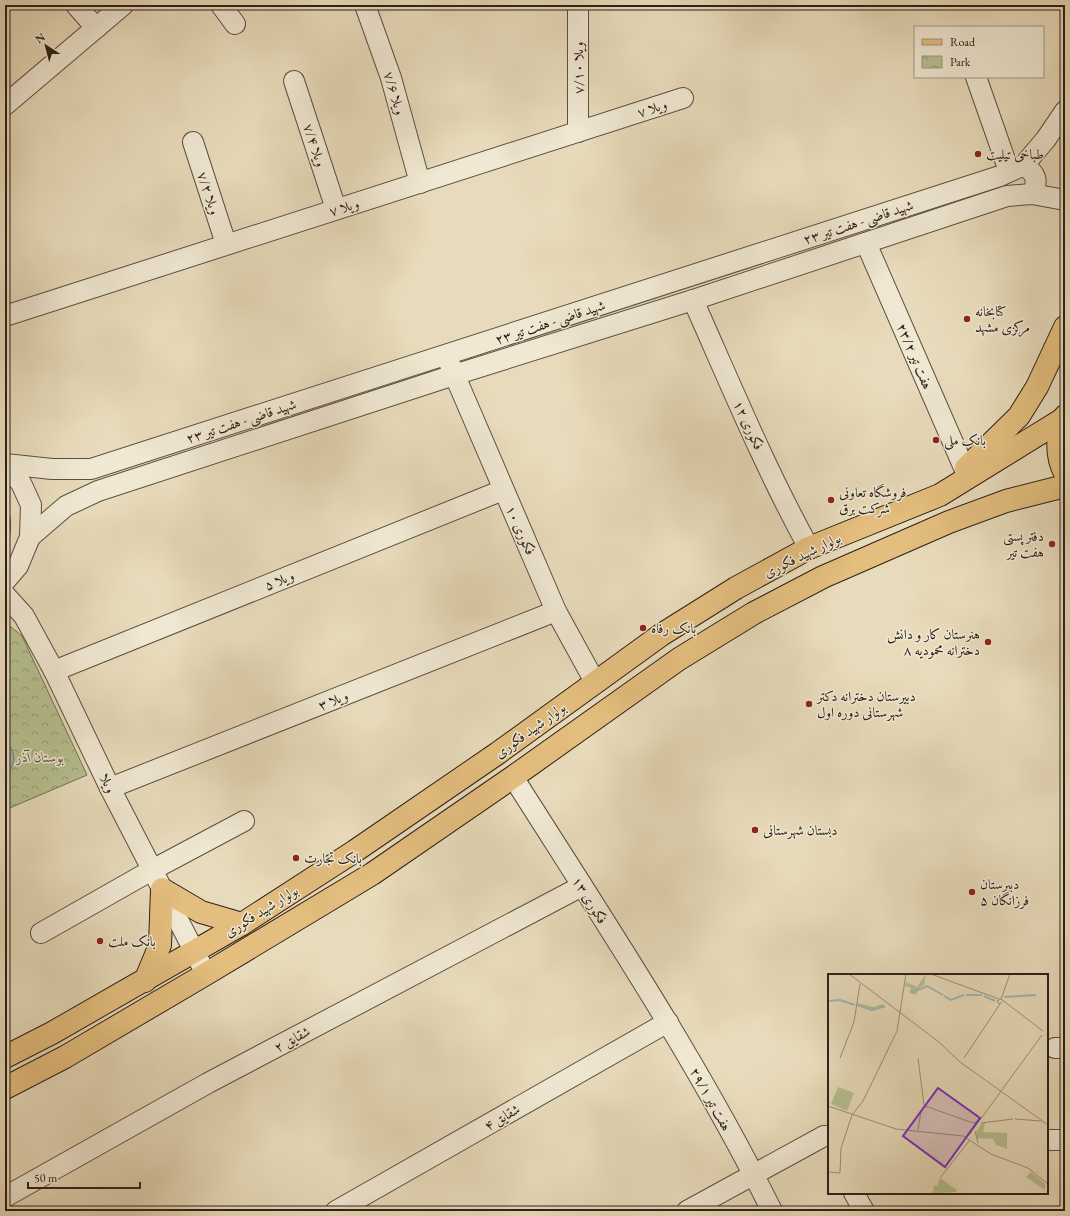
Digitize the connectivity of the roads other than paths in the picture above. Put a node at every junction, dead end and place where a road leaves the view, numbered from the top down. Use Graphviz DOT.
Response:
graph roads {
  1 [pos="76,5"];
  2 [pos="123,5"];
  3 [pos="221,5"];
  4 [pos="365,5"];
  5 [pos="578,5"];
  6 [pos="235,24"];
  7 [pos="96,28"];
  8 [pos="976,78"];
  9 [pos="294,81"];
  10 [pos="683,98"];
  11 [pos="5,105"];
  12 [pos="1065,111"];
  13 [pos="578,132"];
  14 [pos="193,142"];
  15 [pos="1016,168"];
  16 [pos="420,183"];
  17 [pos="1032,194"];
  18 [pos="1065,200"];
  19 [pos="336,209"];
  20 [pos="866,242"];
  21 [pos="226,244"];
  22 [pos="693,300"];
  23 [pos="5,316"];
  24 [pos="1065,327"];
  25 [pos="446,355"];
  26 [pos="454,375"];
  27 [pos="1064,418"];
  28 [pos="5,465"];
  29 [pos="965,470"];
  30 [pos="1065,473"];
  31 [pos="1065,486"];
  32 [pos="503,490"];
  33 [pos="940,494"];
  34 [pos="30,536"];
  35 [pos="809,548"];
  36 [pos="5,581"];
  37 [pos="5,595"];
  38 [pos="556,611"];
  39 [pos="54,670"];
  40 [pos="595,682"];
  41 [pos="513,777"];
  42 [pos="110,788"];
  43 [pos="244,822"];
  44 [pos="157,879"];
  45 [pos="582,886"];
  46 [pos="242,924"];
  47 [pos="41,933"];
  48 [pos="194,951"];
  49 [pos="206,974"];
  50 [pos="144,981"];
  51 [pos="668,1022"];
  52 [pos="5,1057"];
  53 [pos="5,1088"];
  54 [pos="827,1140"];
  55 [pos="1048,1140"];
  56 [pos="1065,1140"];
  57 [pos="754,1175"];
  58 [pos="855,1194"];
  59 [pos="5,1196"];
  60 [pos="336,1211"];
  61 [pos="687,1211"];
  62 [pos="772,1211"];
  63 [pos="864,1211"];
  1 -- 7 [label="street"];
  2 -- 7 [label="street"];
  3 -- 6 [label="street"];
  4 -- 16 [label="street, ویلا ۷/۶"];
  5 -- 13 [label="street, ویلا ۷/۱۰"];
  7 -- 11 [label="street"];
  8 -- 15 [label="street"];
  9 -- 19 [label="street, ویلا ۷/۴"];
  10 -- 13 [label="street, ویلا ۷"];
  12 -- 15 [label="street, شهید قاضی - هفت تیر ۲۳"];
  13 -- 16 [label="street, ویلا ۷"];
  14 -- 21 [label="street, ویلا ۷/۲"];
  15 -- 17 [label="street"];
  15 -- 25 [label="street, شهید قاضی - هفت تیر ۲۳"];
  16 -- 19 [label="street, ویلا ۷"];
  17 -- 18 [label="street, شهید قاضی - هفت تیر ۲۳"];
  17 -- 20 [label="street, شهید قاضی - هفت تیر ۲۳"];
  19 -- 21 [label="street, ویلا ۷"];
  20 -- 22 [label="street, شهید قاضی - هفت تیر ۲۳"];
  20 -- 29 [label="street, هفت تیر ۲۳/۲"];
  21 -- 23 [label="street, ویلا ۷"];
  22 -- 26 [label="street, شهید قاضی - هفت تیر ۲۳"];
  22 -- 35 [label="street, فکوری ۱۲"];
  24 -- 29 [label="main road"];
  25 -- 26 [label="street, فکوری ۱۰"];
  25 -- 28 [label="street, شهید قاضی - هفت تیر ۲۳"];
  26 -- 32 [label="street, فکوری ۱۰"];
  26 -- 34 [label="street, شهید قاضی - هفت تیر ۲۳"];
  27 -- 30 [label="main road"];
  27 -- 33 [label="main road, بولوار شهید فکوری"];
  28 -- 34 [label="street"];
  29 -- 33 [label="main road"];
  31 -- 41 [label="main road, بولوار شهید فکوری"];
  32 -- 38 [label="street, فکوری ۱۰"];
  32 -- 39 [label="street, ویلا ۵"];
  33 -- 35 [label="main road, بولوار شهید فکوری"];
  34 -- 36 [label="street"];
  35 -- 40 [label="main road, بولوار شهید فکوری"];
  37 -- 39 [label="street, ویلا"];
  38 -- 40 [label="street, فکوری ۱۰"];
  38 -- 42 [label="street, ویلا ۳"];
  39 -- 42 [label="street, ویلا"];
  40 -- 46 [label="main road, بولوار شهید فکوری"];
  41 -- 45 [label="street, فکوری ۱۳"];
  41 -- 49 [label="main road, بولوار شهید فکوری"];
  42 -- 44 [label="street, ویلا"];
  43 -- 44 [label="street"];
  44 -- 46 [label="main road"];
  44 -- 47 [label="street"];
  44 -- 48 [label="street, ویلا"];
  44 -- 50 [label="main road"];
  45 -- 51 [label="street, فکوری ۱۳"];
  45 -- 59 [label="street, شقایق ۲"];
  46 -- 48 [label="main road, بولوار شهید فکوری"];
  48 -- 49 [label="street, ویلا"];
  48 -- 50 [label="main road, بولوار شهید فکوری"];
  49 -- 53 [label="main road, بولوار شهید فکوری"];
  50 -- 52 [label="main road, بولوار شهید فکوری"];
  51 -- 57 [label="street, هفت تیر ۲۹/۱"];
  51 -- 60 [label="street, شقایق ۴"];
  54 -- 57 [label="street"];
  55 -- 56 [label="street"];
  57 -- 61 [label="street"];
  57 -- 62 [label="street, هفت تیر ۲۹/۱"];
  58 -- 63 [label="street"];
}
